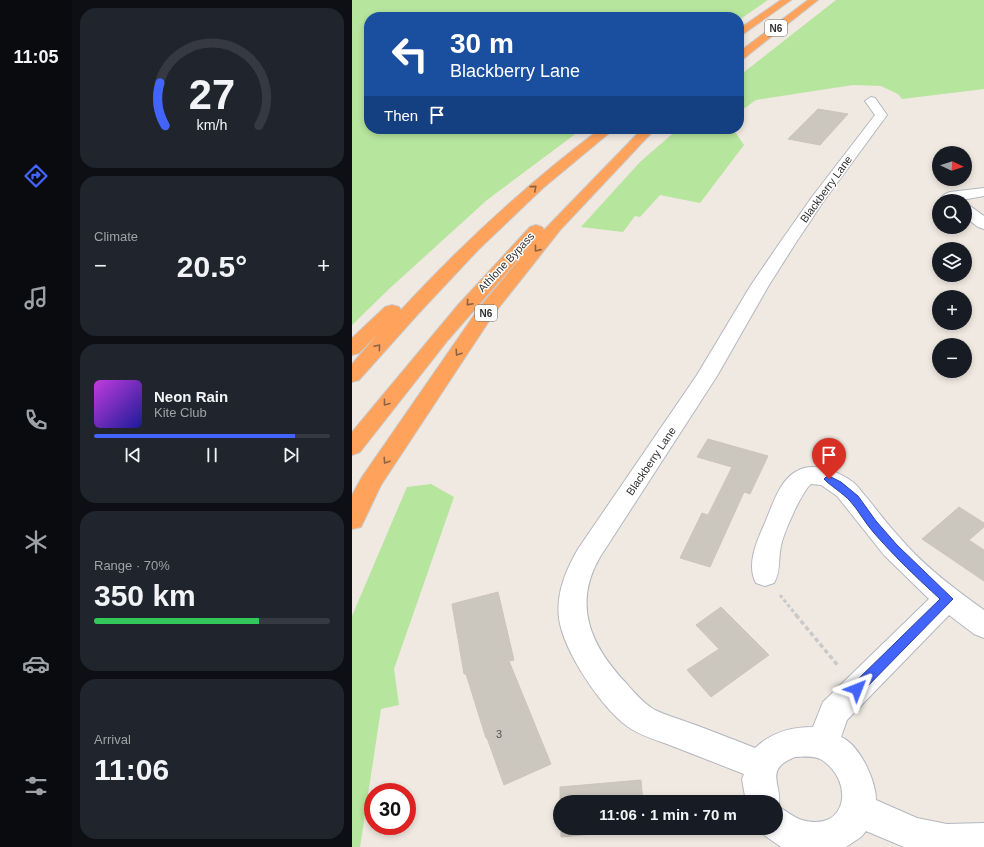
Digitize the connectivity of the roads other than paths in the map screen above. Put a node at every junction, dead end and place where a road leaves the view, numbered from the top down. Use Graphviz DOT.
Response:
graph roads {
  1 [pos="787,0"];
  2 [pos="814,0"];
  3 [pos="744,30"];
  4 [pos="744,53"];
  5 [pos="871,101"];
  6 [pos="601,134"];
  7 [pos="640,134"];
  8 [pos="644,134"];
  9 [pos="984,192"];
  10 [pos="970,194"];
  11 [pos="505,213"];
  12 [pos="972,215"];
  13 [pos="984,224"];
  14 [pos="352,350"];
  15 [pos="352,376"];
  16 [pos="352,447"];
  17 [pos="352,520"];
  18 [pos="764,575"];
  19 [pos="947,599"];
  20 [pos="984,626"];
  21 [pos="823,744"];
  22 [pos="762,766"];
  23 [pos="762,795"];
  24 [pos="858,810"];
  25 [pos="783,828"];
  26 [pos="984,840"];
  1 -- 3 [label="highway, N6"];
  2 -- 4 [label="highway, N6"];
  5 -- 22 [label="street, Blackberry Lane"];
  11 -- 6 [label="highway, one-way"];
  7 -- 16 [label="highway, Athlone Bypass / N6, one-way"];
  8 -- 17 [label="highway, N6, one-way"];
  9 -- 10 [label="street"];
  11 -- 14 [label="highway"];
  15 -- 11 [label="highway, one-way"];
  12 -- 13 [label="street"];
  18 -- 19 [label="street"];
  19 -- 20 [label="street"];
  19 -- 21 [label="street"];
  21 -- 22 [label="street"];
  21 -- 24 [label="street"];
  22 -- 23 [label="street"];
  24 -- 25 [label="street"];
  24 -- 26 [label="street"];
}
